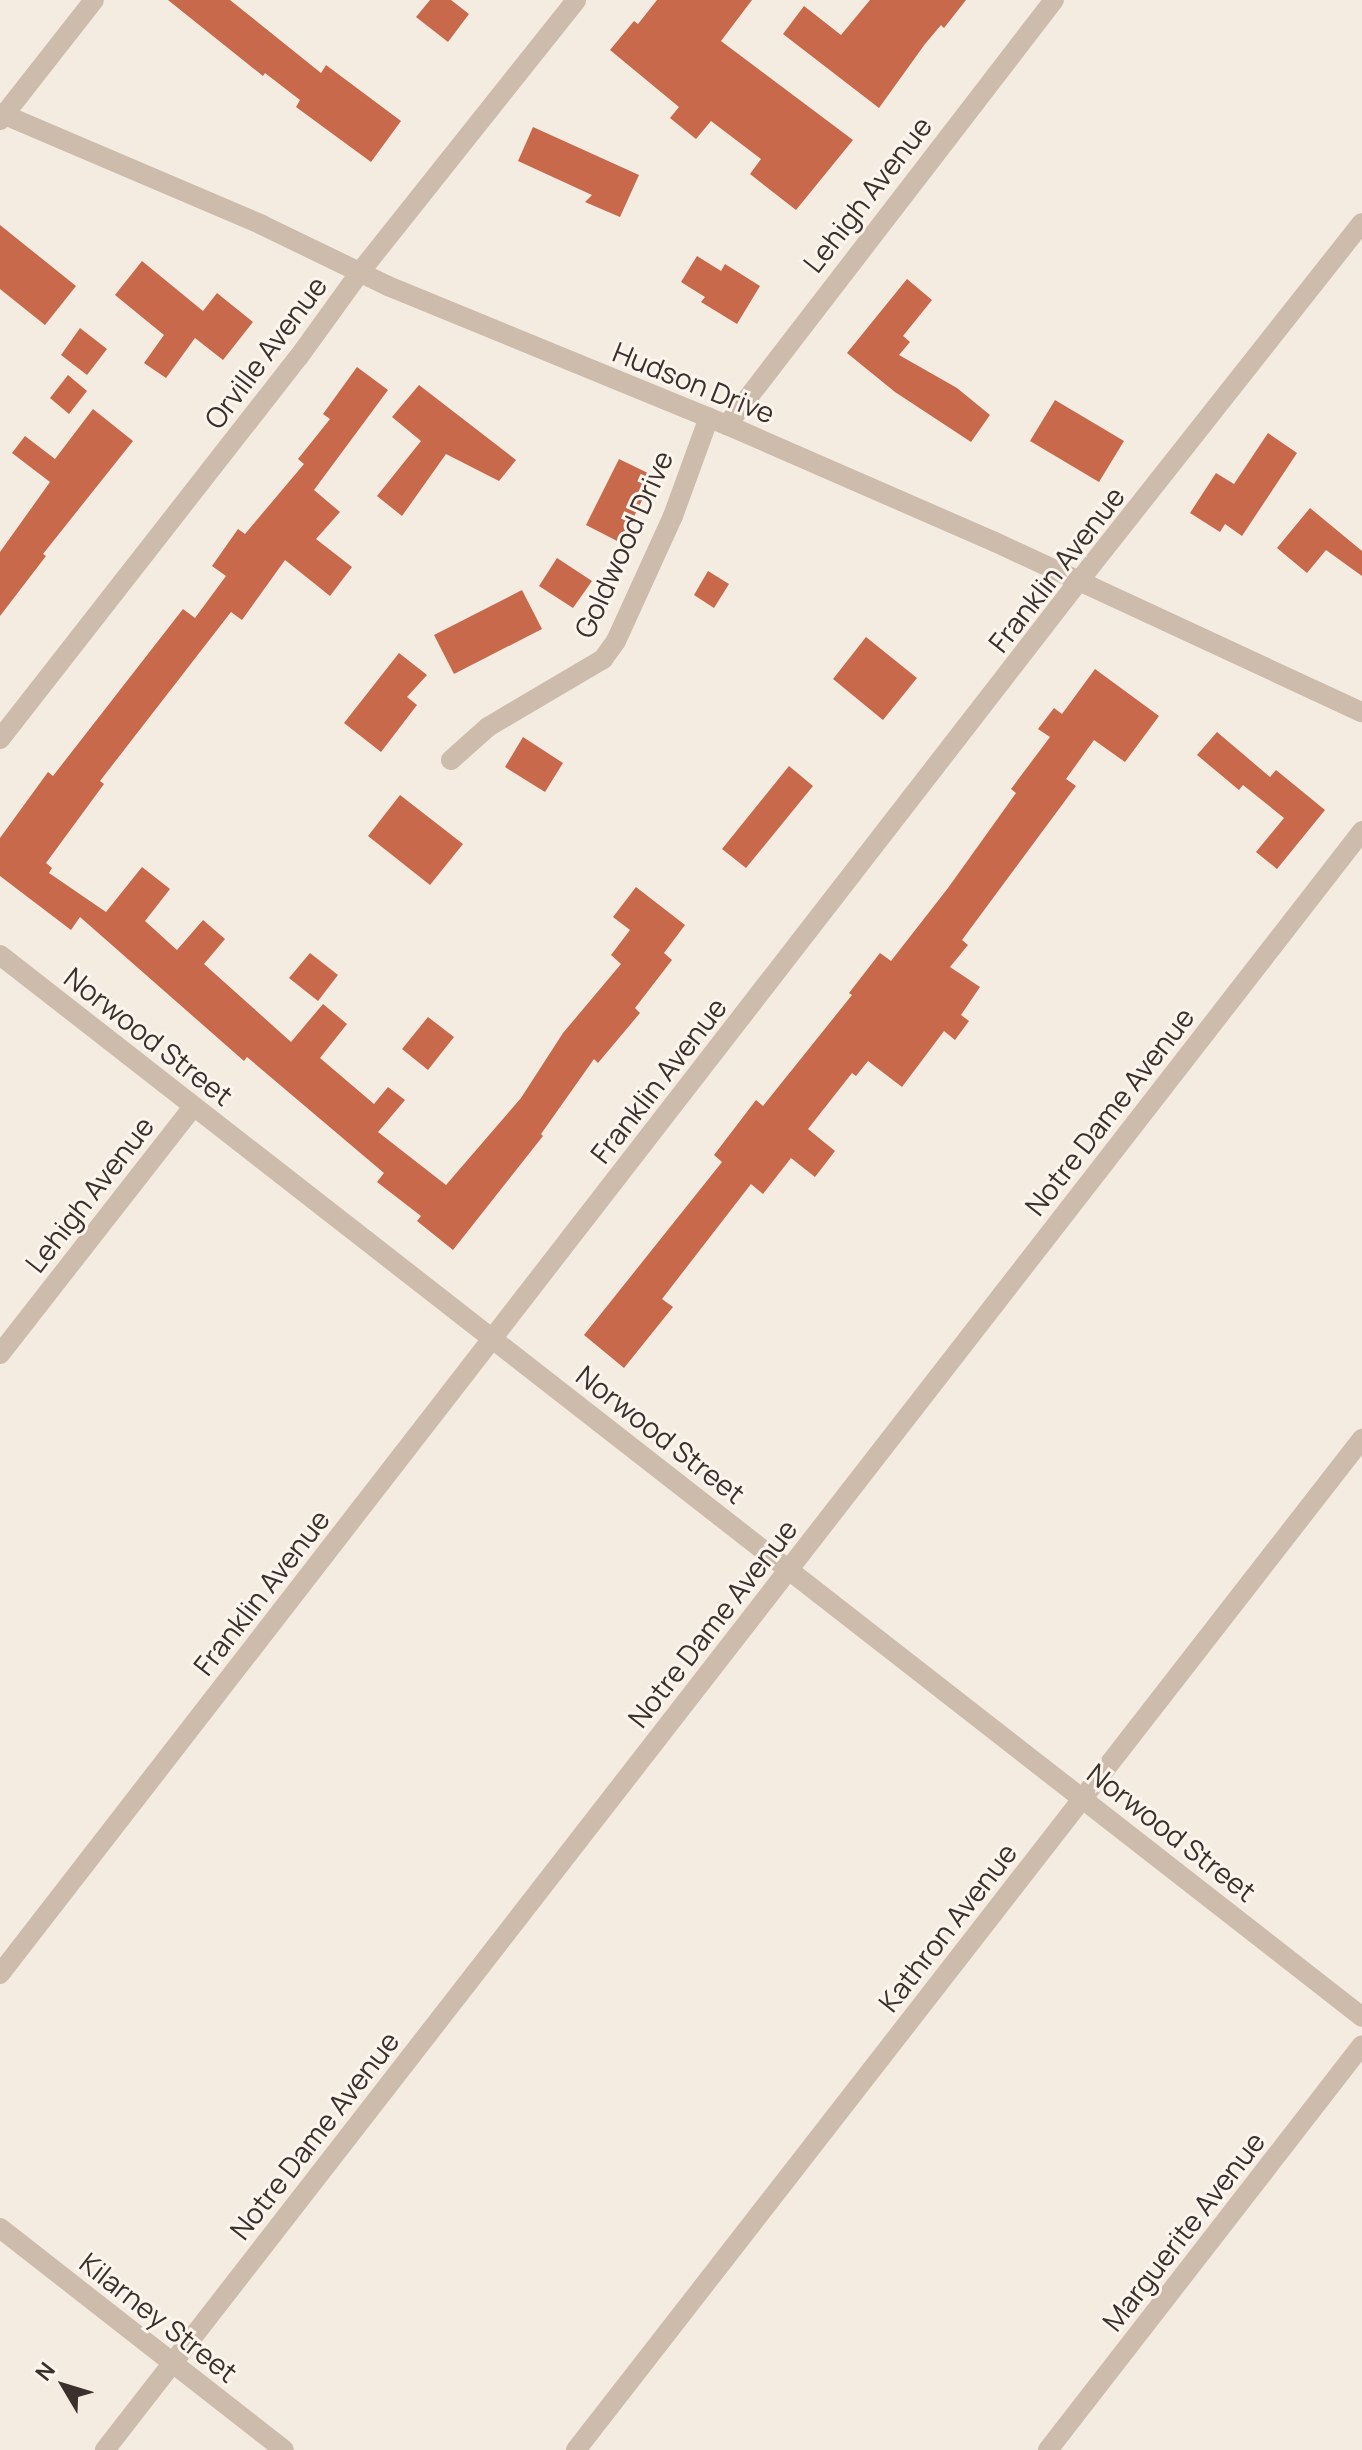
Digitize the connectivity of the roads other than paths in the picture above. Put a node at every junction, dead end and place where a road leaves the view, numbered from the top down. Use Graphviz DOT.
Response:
graph roads {
  1 [pos="94,0"];
  2 [pos="576,0"];
  3 [pos="1054,0"];
  4 [pos="1,116"];
  5 [pos="1362,223"];
  6 [pos="360,272"];
  7 [pos="718,421"];
  8 [pos="1079,581"];
  9 [pos="1362,712"];
  10 [pos="0,739"];
  11 [pos="451,760"];
  12 [pos="1362,831"];
  13 [pos="0,955"];
  14 [pos="193,1107"];
  15 [pos="492,1339"];
  16 [pos="0,1354"];
  17 [pos="1362,1439"];
  18 [pos="789,1569"];
  19 [pos="1083,1798"];
  20 [pos="0,1974"];
  21 [pos="1362,2017"];
  22 [pos="1362,2045"];
  23 [pos="0,2228"];
  24 [pos="171,2363"];
  25 [pos="105,2450"];
  26 [pos="284,2450"];
  27 [pos="576,2450"];
  28 [pos="1048,2450"];
  1 -- 4 [label="street"];
  2 -- 6 [label="street, Orville Avenue"];
  3 -- 7 [label="street, Lehigh Avenue"];
  4 -- 6 [label="street, Hudson Drive"];
  5 -- 8 [label="street, Franklin Avenue"];
  6 -- 7 [label="street, Hudson Drive"];
  6 -- 10 [label="street, Orville Avenue"];
  7 -- 8 [label="street, Hudson Drive"];
  7 -- 11 [label="street, Goldwood Drive"];
  8 -- 9 [label="street, Hudson Drive"];
  8 -- 15 [label="street, Franklin Avenue"];
  12 -- 18 [label="street, Notre Dame Avenue"];
  13 -- 14 [label="street, Norwood Street"];
  14 -- 15 [label="street, Norwood Street"];
  14 -- 16 [label="street, Lehigh Avenue"];
  15 -- 18 [label="street, Norwood Street"];
  15 -- 20 [label="street, Franklin Avenue"];
  17 -- 19 [label="street, Kathron Avenue"];
  18 -- 19 [label="street, Norwood Street"];
  18 -- 24 [label="street, Notre Dame Avenue"];
  19 -- 21 [label="street, Norwood Street"];
  19 -- 27 [label="street, Kathron Avenue"];
  22 -- 28 [label="street, Marguerite Avenue"];
  23 -- 24 [label="street, Kilarney Street"];
  24 -- 25 [label="street, Notre Dame Avenue"];
  24 -- 26 [label="street, Kilarney Street"];
}
